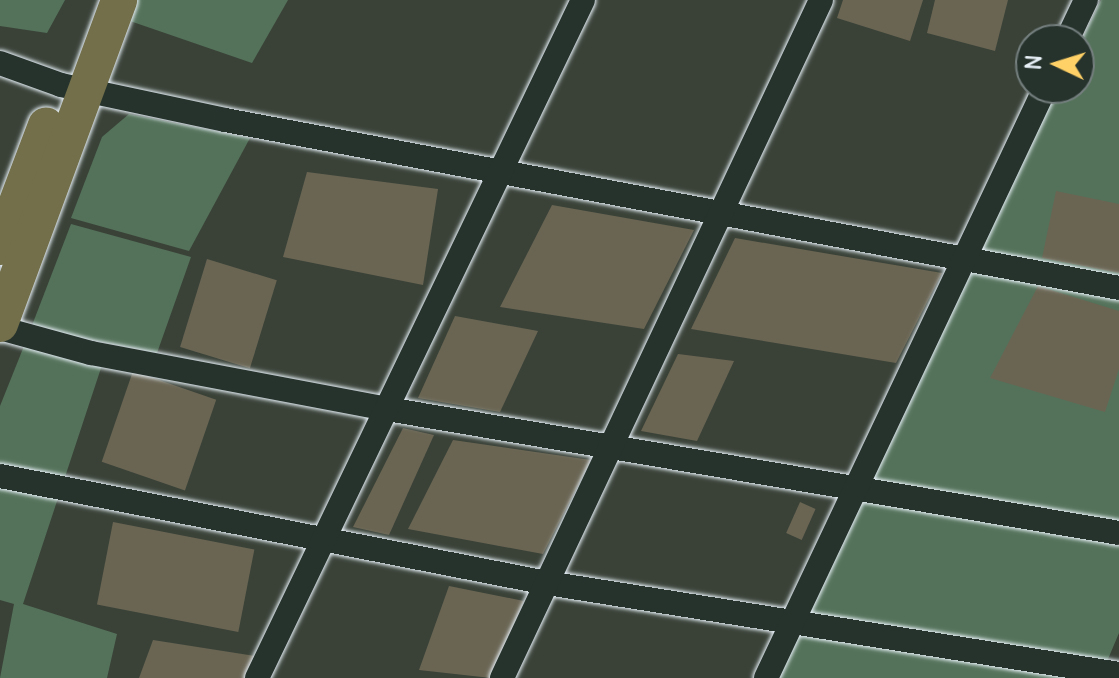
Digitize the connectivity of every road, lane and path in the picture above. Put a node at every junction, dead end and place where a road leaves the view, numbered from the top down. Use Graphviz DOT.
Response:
graph roads {
  1 [pos="93,0"];
  2 [pos="119,0"];
  3 [pos="583,0"];
  4 [pos="821,0"];
  5 [pos="1086,0"];
  6 [pos="1075,24"];
  7 [pos="0,63"];
  8 [pos="73,88"];
  9 [pos="1037,104"];
  10 [pos="500,175"];
  11 [pos="720,218"];
  12 [pos="0,247"];
  13 [pos="964,260"];
  14 [pos="1119,288"];
  15 [pos="0,326"];
  16 [pos="387,409"];
  17 [pos="610,449"];
  18 [pos="0,476"];
  19 [pos="855,489"];
  20 [pos="1119,533"];
  21 [pos="323,540"];
  22 [pos="547,583"];
  23 [pos="793,620"];
  24 [pos="1119,674"];
  25 [pos="257,678"];
  26 [pos="502,678"];
  27 [pos="766,678"];
  1 -- 8 [label="highway"];
  2 -- 8 [label="highway"];
  3 -- 10 [label="street"];
  4 -- 11 [label="street"];
  5 -- 6 [label="street"];
  7 -- 8 [label="street"];
  8 -- 10 [label="street"];
  8 -- 12 [label="highway"];
  8 -- 15 [label="highway"];
  9 -- 13 [label="street"];
  10 -- 11 [label="street"];
  10 -- 16 [label="street"];
  11 -- 13 [label="street"];
  11 -- 17 [label="street"];
  13 -- 14 [label="street"];
  13 -- 19 [label="street"];
  15 -- 16 [label="street"];
  16 -- 17 [label="street"];
  16 -- 21 [label="street"];
  17 -- 19 [label="street"];
  17 -- 22 [label="street"];
  18 -- 21 [label="street"];
  19 -- 20 [label="street"];
  19 -- 23 [label="street"];
  21 -- 22 [label="street"];
  21 -- 25 [label="street"];
  22 -- 23 [label="street"];
  22 -- 26 [label="street"];
  23 -- 24 [label="street"];
  23 -- 27 [label="street"];
}
